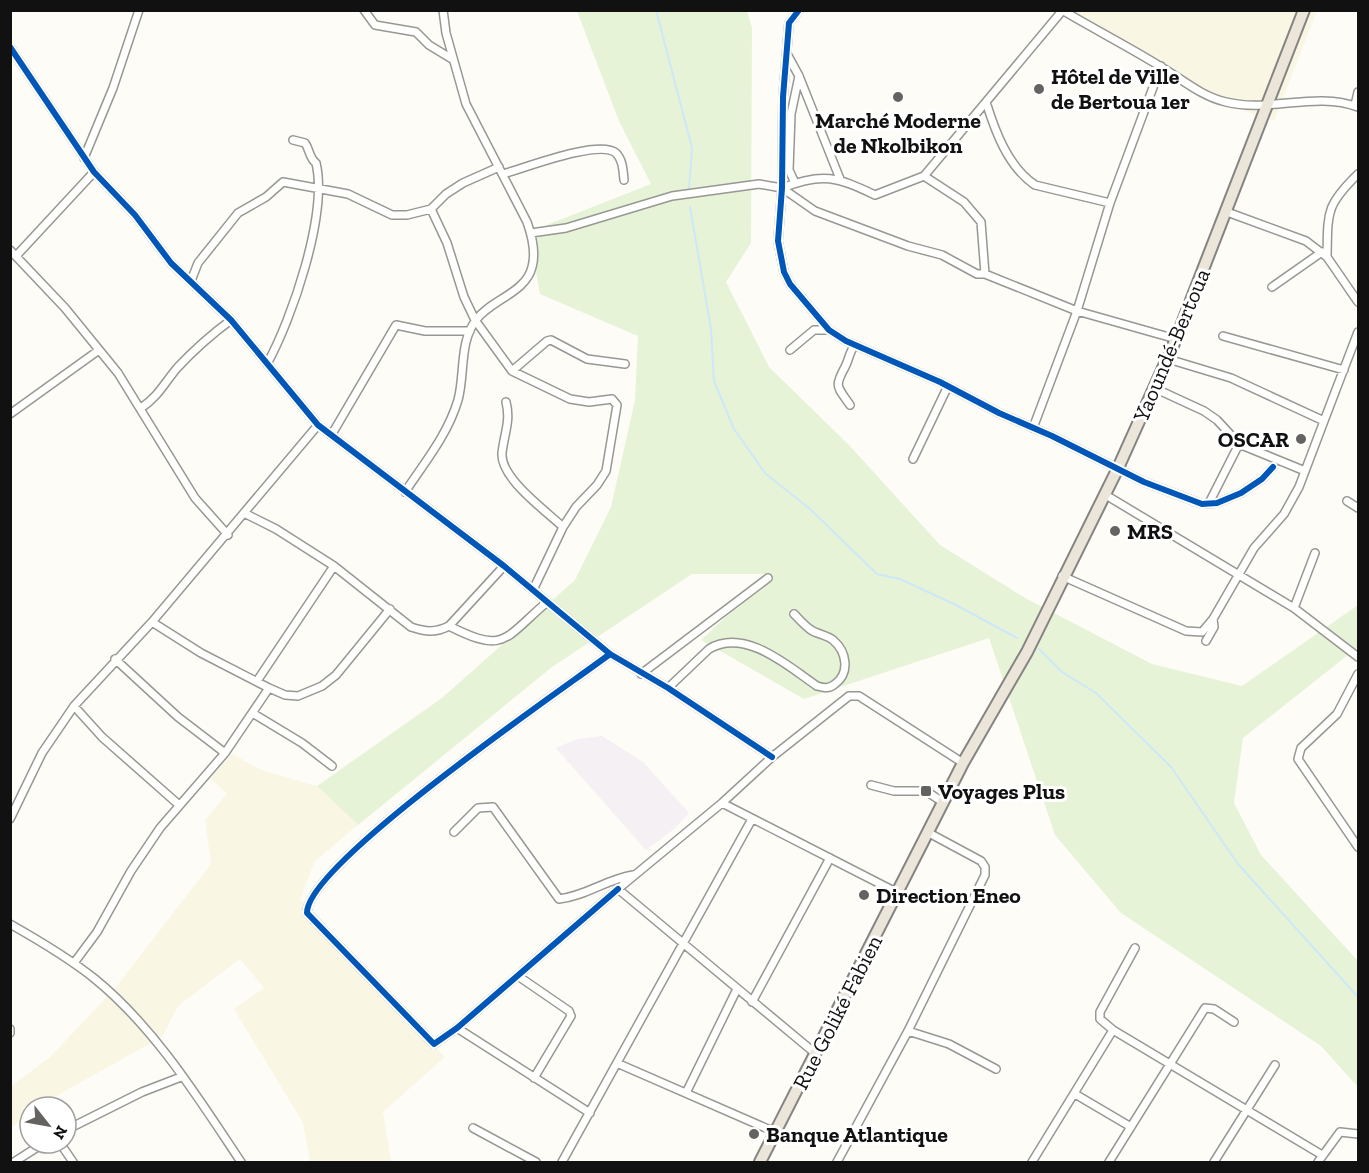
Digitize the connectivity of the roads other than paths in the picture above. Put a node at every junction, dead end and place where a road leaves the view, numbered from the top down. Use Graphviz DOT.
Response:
graph roads {
  1 [pos="139,10"];
  2 [pos="364,10"];
  3 [pos="443,10"];
  4 [pos="799,10"];
  5 [pos="1062,10"];
  6 [pos="1304,10"];
  7 [pos="10,46"];
  8 [pos="786,53"];
  9 [pos="452,59"];
  10 [pos="1161,66"];
  11 [pos="799,76"];
  12 [pos="1359,92"];
  13 [pos="986,102"];
  14 [pos="1268,104"];
  15 [pos="1357,106"];
  16 [pos="293,140"];
  17 [pos="84,158"];
  18 [pos="501,170"];
  19 [pos="94,172"];
  20 [pos="1359,174"];
  21 [pos="924,176"];
  22 [pos="840,179"];
  23 [pos="624,180"];
  24 [pos="795,183"];
  25 [pos="320,187"];
  26 [pos="782,189"];
  27 [pos="1110,203"];
  28 [pos="431,209"];
  29 [pos="1227,212"];
  30 [pos="531,233"];
  31 [pos="14,253"];
  32 [pos="1324,255"];
  33 [pos="985,274"];
  34 [pos="191,282"];
  35 [pos="1272,287"];
  36 [pos="1359,302"];
  37 [pos="1077,311"];
  38 [pos="231,320"];
  39 [pos="475,320"];
  40 [pos="829,330"];
  41 [pos="470,331"];
  42 [pos="1359,332"];
  43 [pos="1223,336"];
  44 [pos="1176,339"];
  45 [pos="855,345"];
  46 [pos="99,350"];
  47 [pos="790,350"];
  48 [pos="1168,359"];
  49 [pos="267,364"];
  50 [pos="625,364"];
  51 [pos="1344,370"];
  52 [pos="512,371"];
  53 [pos="947,388"];
  54 [pos="1155,388"];
  55 [pos="506,402"];
  56 [pos="850,405"];
  57 [pos="141,408"];
  58 [pos="10,414"];
  59 [pos="1324,421"];
  60 [pos="318,425"];
  61 [pos="1033,428"];
  62 [pos="332,434"];
  63 [pos="1239,444"];
  64 [pos="913,459"];
  65 [pos="1273,467"];
  66 [pos="1118,468"];
  67 [pos="1305,471"];
  68 [pos="405,492"];
  69 [pos="1104,494"];
  70 [pos="1347,501"];
  71 [pos="1209,503"];
  72 [pos="1359,508"];
  73 [pos="246,514"];
  74 [pos="563,527"];
  75 [pos="228,535"];
  76 [pos="1315,553"];
  77 [pos="334,566"];
  78 [pos="504,566"];
  79 [pos="1062,576"];
  80 [pos="1237,576"];
  81 [pos="768,578"];
  82 [pos="533,590"];
  83 [pos="547,602"];
  84 [pos="1294,608"];
  85 [pos="390,609"];
  86 [pos="794,614"];
  87 [pos="1213,619"];
  88 [pos="152,622"];
  89 [pos="448,626"];
  90 [pos="1206,641"];
  91 [pos="610,654"];
  92 [pos="1359,657"];
  93 [pos="115,659"];
  94 [pos="1015,670"];
  95 [pos="641,674"];
  96 [pos="1359,674"];
  97 [pos="256,681"];
  98 [pos="269,688"];
  99 [pos="668,688"];
  100 [pos="74,706"];
  101 [pos="254,714"];
  102 [pos="225,753"];
  103 [pos="772,757"];
  104 [pos="963,763"];
  105 [pos="332,766"];
  106 [pos="871,785"];
  107 [pos="722,803"];
  108 [pos="944,803"];
  109 [pos="178,804"];
  110 [pos="10,819"];
  111 [pos="752,819"];
  112 [pos="454,832"];
  113 [pos="929,833"];
  114 [pos="1359,847"];
  115 [pos="830,858"];
  116 [pos="633,875"];
  117 [pos="618,889"];
  118 [pos="898,893"];
  119 [pos="10,924"];
  120 [pos="682,944"];
  121 [pos="1135,948"];
  122 [pos="74,963"];
  123 [pos="518,976"];
  124 [pos="737,989"];
  125 [pos="752,1002"];
  126 [pos="1234,1022"];
  127 [pos="457,1028"];
  128 [pos="1113,1030"];
  129 [pos="908,1031"];
  130 [pos="816,1054"];
  131 [pos="619,1064"];
  132 [pos="1169,1064"];
  133 [pos="1275,1065"];
  134 [pos="996,1069"];
  135 [pos="181,1077"];
  136 [pos="534,1078"];
  137 [pos="686,1093"];
  138 [pos="1075,1094"];
  139 [pos="1246,1110"];
  140 [pos="590,1113"];
  141 [pos="78,1124"];
  142 [pos="1131,1127"];
  143 [pos="473,1128"];
  144 [pos="776,1132"];
  145 [pos="1359,1134"];
  146 [pos="231,1148"];
  147 [pos="1320,1159"];
  148 [pos="232,1162"];
  149 [pos="241,1162"];
  150 [pos="536,1162"];
  151 [pos="562,1162"];
  152 [pos="760,1162"];
  153 [pos="837,1162"];
  154 [pos="1035,1162"];
  155 [pos="1108,1162"];
  156 [pos="1214,1162"];
  1 -- 17 [label="street"];
  2 -- 9 [label="street"];
  3 -- 9 [label="street"];
  4 -- 8 [label="street"];
  5 -- 10 [label="street"];
  5 -- 13 [label="street"];
  6 -- 14 [label="highway, Yaoundé-Bertoua"];
  7 -- 17 [label="street"];
  8 -- 11 [label="street"];
  8 -- 26 [label="street"];
  9 -- 18 [label="street"];
  10 -- 14 [label="street"];
  10 -- 27 [label="street"];
  11 -- 22 [label="street"];
  11 -- 24 [label="street"];
  12 -- 15 [label="street"];
  13 -- 21 [label="street"];
  13 -- 27 [label="street"];
  14 -- 15 [label="street"];
  14 -- 29 [label="highway, Yaoundé-Bertoua"];
  16 -- 25 [label="street"];
  17 -- 19 [label="street"];
  18 -- 23 [label="street"];
  18 -- 28 [label="street"];
  18 -- 30 [label="street"];
  19 -- 31 [label="street"];
  19 -- 34 [label="street"];
  20 -- 32 [label="street"];
  21 -- 22 [label="street"];
  21 -- 33 [label="street"];
  22 -- 24 [label="street"];
  24 -- 26 [label="street"];
  25 -- 28 [label="street"];
  25 -- 34 [label="street"];
  25 -- 49 [label="street"];
  26 -- 30 [label="street"];
  26 -- 33 [label="street"];
  26 -- 40 [label="street"];
  27 -- 37 [label="street"];
  28 -- 39 [label="street"];
  29 -- 32 [label="street"];
  29 -- 44 [label="highway, Yaoundé-Bertoua"];
  30 -- 39 [label="street"];
  31 -- 46 [label="street"];
  32 -- 35 [label="street"];
  32 -- 36 [label="street"];
  33 -- 37 [label="street"];
  34 -- 38 [label="street"];
  37 -- 44 [label="street"];
  37 -- 61 [label="street"];
  38 -- 49 [label="street"];
  38 -- 57 [label="street"];
  39 -- 41 [label="street"];
  39 -- 52 [label="street"];
  40 -- 45 [label="street"];
  40 -- 47 [label="street"];
  41 -- 62 [label="street"];
  41 -- 68 [label="street"];
  42 -- 51 [label="street"];
  43 -- 51 [label="street"];
  44 -- 48 [label="highway, Yaoundé-Bertoua"];
  45 -- 53 [label="street"];
  45 -- 56 [label="street"];
  46 -- 57 [label="street"];
  46 -- 58 [label="street"];
  48 -- 54 [label="highway, Yaoundé-Bertoua"];
  48 -- 59 [label="street"];
  49 -- 60 [label="street"];
  50 -- 52 [label="street"];
  51 -- 59 [label="street"];
  52 -- 74 [label="street"];
  53 -- 61 [label="street"];
  53 -- 64 [label="street"];
  54 -- 63 [label="street"];
  54 -- 66 [label="highway, Yaoundé-Bertoua"];
  55 -- 74 [label="street"];
  57 -- 75 [label="street"];
  59 -- 67 [label="street"];
  60 -- 62 [label="street"];
  60 -- 73 [label="street"];
  61 -- 66 [label="street"];
  62 -- 68 [label="street"];
  63 -- 67 [label="street"];
  63 -- 71 [label="street"];
  65 -- 71 [label="street"];
  66 -- 69 [label="highway, Yaoundé-Bertoua"];
  66 -- 71 [label="street"];
  67 -- 80 [label="street"];
  68 -- 78 [label="street"];
  69 -- 79 [label="highway, Yaoundé-Bertoua"];
  69 -- 80 [label="street"];
  70 -- 72 [label="street"];
  73 -- 75 [label="street"];
  73 -- 77 [label="street"];
  74 -- 82 [label="street"];
  75 -- 88 [label="street"];
  76 -- 84 [label="street"];
  77 -- 85 [label="street"];
  77 -- 97 [label="street"];
  78 -- 82 [label="street"];
  78 -- 89 [label="street"];
  79 -- 87 [label="street"];
  79 -- 94 [label="highway, Yaoundé-Bertoua"];
  80 -- 84 [label="street"];
  80 -- 87 [label="street"];
  81 -- 95 [label="street"];
  82 -- 83 [label="street"];
  83 -- 89 [label="street"];
  83 -- 91 [label="street"];
  84 -- 92 [label="street"];
  85 -- 89 [label="street"];
  85 -- 98 [label="street"];
  86 -- 99 [label="street"];
  87 -- 90 [label="street"];
  88 -- 93 [label="street"];
  88 -- 97 [label="street"];
  91 -- 95 [label="street"];
  91 -- 127 [label="street"];
  93 -- 100 [label="street"];
  93 -- 102 [label="street"];
  94 -- 104 [label="highway, Rue Goliké Fabien"];
  95 -- 99 [label="street"];
  96 -- 114 [label="street"];
  97 -- 98 [label="street"];
  98 -- 101 [label="street"];
  99 -- 103 [label="street"];
  100 -- 109 [label="street"];
  100 -- 110 [label="street"];
  101 -- 102 [label="street"];
  101 -- 105 [label="street"];
  102 -- 109 [label="street"];
  103 -- 104 [label="street"];
  103 -- 107 [label="street"];
  104 -- 108 [label="highway, Rue Goliké Fabien"];
  106 -- 108 [label="street"];
  107 -- 111 [label="street"];
  107 -- 116 [label="street"];
  108 -- 113 [label="highway, Rue Goliké Fabien"];
  109 -- 122 [label="street"];
  111 -- 115 [label="street"];
  111 -- 120 [label="street"];
  112 -- 116 [label="street"];
  113 -- 118 [label="highway, Rue Goliké Fabien"];
  113 -- 129 [label="street"];
  115 -- 118 [label="street"];
  115 -- 125 [label="street"];
  116 -- 117 [label="street"];
  117 -- 120 [label="street"];
  117 -- 123 [label="street"];
  118 -- 130 [label="highway, Rue Goliké Fabien"];
  119 -- 122 [label="street"];
  120 -- 124 [label="street"];
  120 -- 131 [label="street"];
  121 -- 128 [label="street"];
  122 -- 135 [label="street"];
  123 -- 127 [label="street"];
  123 -- 136 [label="street"];
  124 -- 125 [label="street"];
  124 -- 137 [label="street"];
  125 -- 130 [label="street"];
  126 -- 132 [label="street"];
  127 -- 136 [label="street"];
  128 -- 132 [label="street"];
  128 -- 138 [label="street"];
  129 -- 134 [label="street"];
  129 -- 153 [label="street"];
  130 -- 144 [label="highway, Rue Goliké Fabien"];
  131 -- 137 [label="street"];
  131 -- 140 [label="street"];
  132 -- 139 [label="street"];
  132 -- 142 [label="street"];
  133 -- 139 [label="street"];
  135 -- 141 [label="street"];
  135 -- 146 [label="street"];
  136 -- 140 [label="street"];
  137 -- 144 [label="street"];
  138 -- 142 [label="street"];
  138 -- 154 [label="street"];
  139 -- 147 [label="street"];
  139 -- 156 [label="street"];
  140 -- 151 [label="street"];
  142 -- 155 [label="street"];
  143 -- 150 [label="street"];
  144 -- 152 [label="highway, Rue Goliké Fabien"];
  145 -- 147 [label="street"];
  146 -- 148 [label="street"];
  146 -- 149 [label="street"];
}
